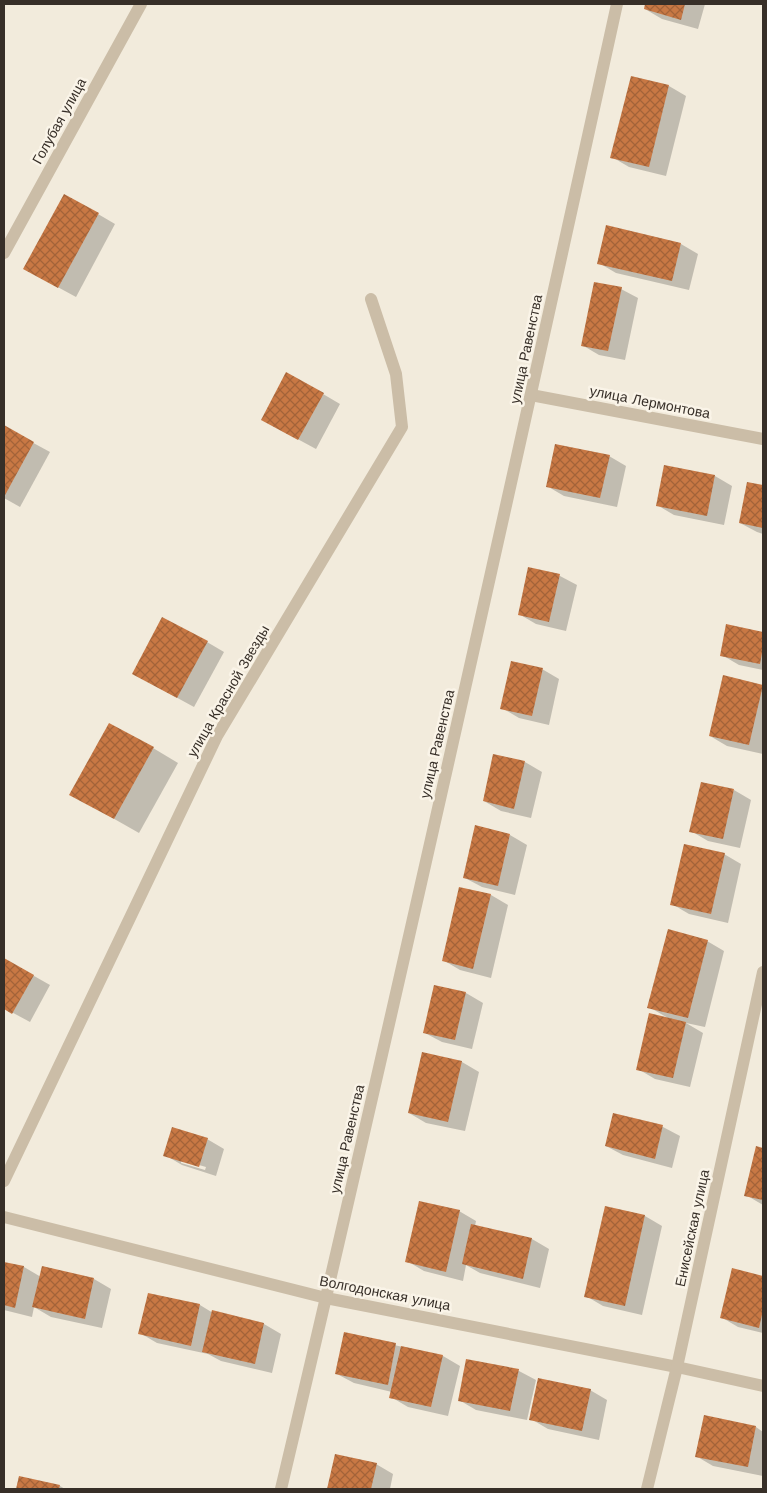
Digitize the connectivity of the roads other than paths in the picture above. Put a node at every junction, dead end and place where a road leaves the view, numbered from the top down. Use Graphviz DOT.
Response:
graph roads {
  1 [pos="141,4"];
  2 [pos="618,4"];
  3 [pos="4,253"];
  4 [pos="371,299"];
  5 [pos="531,396"];
  6 [pos="763,439"];
  7 [pos="763,972"];
  8 [pos="4,1181"];
  9 [pos="4,1217"];
  10 [pos="326,1298"];
  11 [pos="677,1367"];
  12 [pos="763,1386"];
  13 [pos="281,1489"];
  14 [pos="648,1489"];
  1 -- 3 [label="street, Голубая улица"];
  2 -- 5 [label="street, улица Равенства"];
  4 -- 8 [label="street, улица Красной Звезды"];
  5 -- 6 [label="street, улица Лермонтова"];
  5 -- 10 [label="street, улица Равенства"];
  7 -- 11 [label="street, Енисейская улица"];
  9 -- 10 [label="street, Волгодонская улица"];
  10 -- 11 [label="street, Волгодонская улица"];
  10 -- 13 [label="street, улица Равенства"];
  11 -- 12 [label="street, Волгодонская улица"];
  11 -- 14 [label="street, Енисейская улица"];
}
